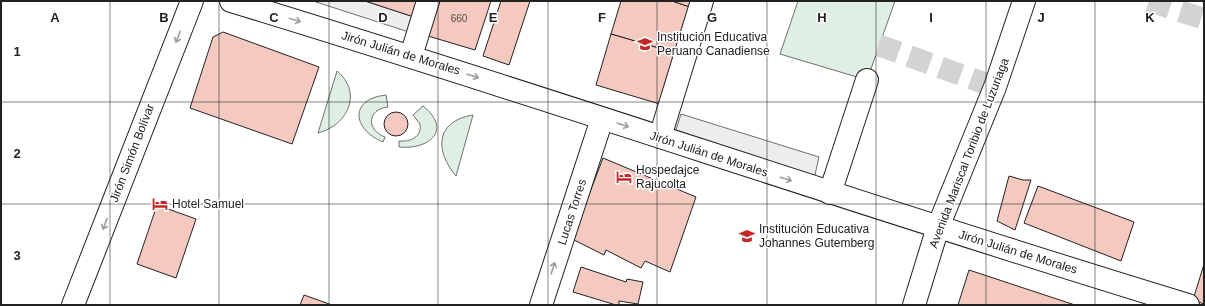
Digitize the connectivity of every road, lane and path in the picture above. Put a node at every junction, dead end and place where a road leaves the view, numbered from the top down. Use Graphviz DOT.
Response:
graph roads {
  1 [pos="192,1"];
  2 [pos="231,1"];
  3 [pos="428,1"];
  4 [pos="702,1"];
  5 [pos="1024,1"];
  6 [pos="411,56"];
  7 [pos="867,80"];
  8 [pos="602,119"];
  9 [pos="660,138"];
  10 [pos="830,193"];
  11 [pos="938,227"];
  12 [pos="73,305"];
  13 [pos="541,305"];
  14 [pos="914,305"];
  15 [pos="1188,305"];
  1 -- 12 [label="street, Jirón Simón Bolívar, one-way"];
  2 -- 6 [label="street, Jirón Julián de Morales, one-way"];
  3 -- 6 [label="street"];
  4 -- 9 [label="street"];
  5 -- 11 [label="street, Avenida Mariscal Toribio de Luzuriaga"];
  6 -- 8 [label="street, Jirón Julián de Morales, one-way"];
  7 -- 10 [label="street"];
  8 -- 9 [label="street, Jirón Julián de Morales, one-way"];
  13 -- 8 [label="street, Lucas Torres, one-way"];
  9 -- 10 [label="street, Jirón Julián de Morales, one-way"];
  10 -- 11 [label="street, Jirón Julián de Morales"];
  11 -- 14 [label="street, Avenida Mariscal Toribio de Luzuriaga"];
  11 -- 15 [label="street, Jirón Julián de Morales"];
}
